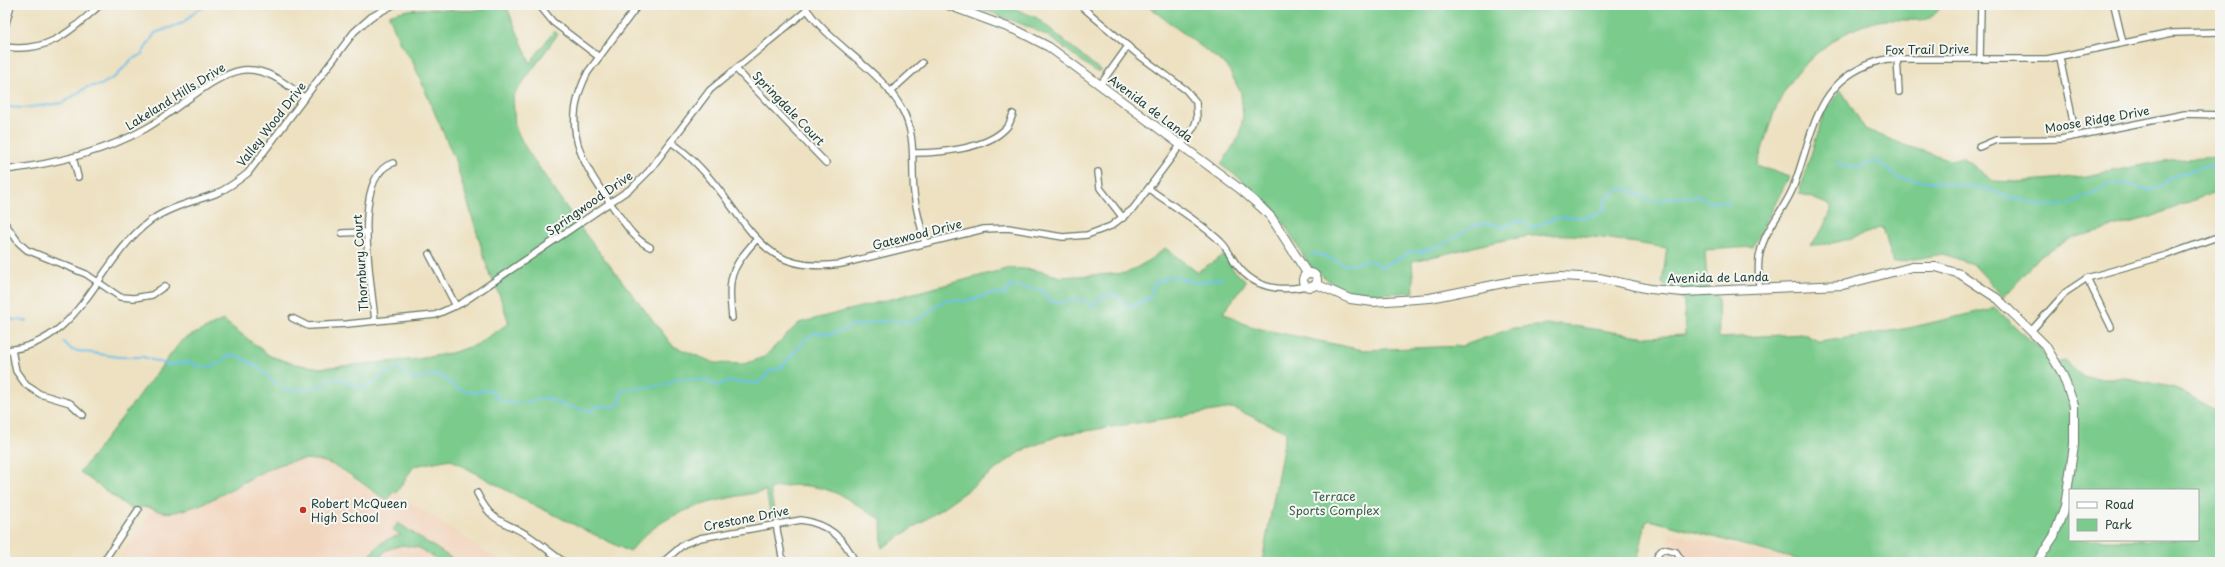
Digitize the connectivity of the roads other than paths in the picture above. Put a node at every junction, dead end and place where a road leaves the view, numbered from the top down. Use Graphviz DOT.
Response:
graph roads {
  1 [pos="11,5"];
  2 [pos="100,5"];
  3 [pos="393,5"];
  4 [pos="539,5"];
  5 [pos="638,5"];
  6 [pos="948,5"];
  7 [pos="1080,5"];
  8 [pos="1981,5"];
  9 [pos="2114,5"];
  10 [pos="805,8"];
  11 [pos="5,27"];
  12 [pos="2220,32"];
  13 [pos="2123,43"];
  14 [pos="5,46"];
  15 [pos="1128,46"];
  16 [pos="599,57"];
  17 [pos="1897,58"];
  18 [pos="2060,58"];
  19 [pos="1980,59"];
  20 [pos="922,64"];
  21 [pos="736,69"];
  22 [pos="1100,85"];
  23 [pos="890,92"];
  24 [pos="1899,92"];
  25 [pos="305,98"];
  26 [pos="1014,114"];
  27 [pos="2220,115"];
  28 [pos="2076,136"];
  29 [pos="671,142"];
  30 [pos="1182,145"];
  31 [pos="1979,147"];
  32 [pos="914,153"];
  33 [pos="73,157"];
  34 [pos="393,163"];
  35 [pos="826,163"];
  36 [pos="5,170"];
  37 [pos="1098,172"];
  38 [pos="78,177"];
  39 [pos="1149,189"];
  40 [pos="610,203"];
  41 [pos="1123,218"];
  42 [pos="5,223"];
  43 [pos="367,232"];
  44 [pos="342,233"];
  45 [pos="2220,236"];
  46 [pos="756,240"];
  47 [pos="925,243"];
  48 [pos="650,247"];
  49 [pos="429,254"];
  50 [pos="1307,274"];
  51 [pos="2087,278"];
  52 [pos="98,283"];
  53 [pos="1316,284"];
  54 [pos="165,286"];
  55 [pos="1306,286"];
  56 [pos="1759,289"];
  57 [pos="456,306"];
  58 [pos="427,316"];
  59 [pos="292,318"];
  60 [pos="732,318"];
  61 [pos="375,321"];
  62 [pos="2111,326"];
  63 [pos="2031,331"];
  64 [pos="5,350"];
  65 [pos="12,350"];
  66 [pos="83,415"];
  67 [pos="476,493"];
  68 [pos="138,510"];
  69 [pos="776,524"];
  70 [pos="103,562"];
  71 [pos="564,562"];
  72 [pos="663,562"];
  73 [pos="783,562"];
  74 [pos="855,562"];
  75 [pos="1656,562"];
  76 [pos="1682,562"];
  77 [pos="2037,562"];
  1 -- 11 [label="street"];
  2 -- 14 [label="street"];
  3 -- 25 [label="street, Valley Wood Drive"];
  4 -- 16 [label="street"];
  5 -- 16 [label="street"];
  6 -- 22 [label="street, Avenida de Landa"];
  7 -- 15 [label="street, Gatewood Drive"];
  8 -- 19 [label="street"];
  9 -- 13 [label="street"];
  10 -- 21 [label="street, Springwood Drive"];
  10 -- 23 [label="street"];
  12 -- 13 [label="street, Fox Trail Drive"];
  13 -- 18 [label="street, Fox Trail Drive"];
  15 -- 22 [label="street"];
  15 -- 30 [label="street, Gatewood Drive"];
  16 -- 40 [label="street"];
  17 -- 19 [label="street, Fox Trail Drive"];
  17 -- 24 [label="street"];
  17 -- 56 [label="street, Fox Trail Drive"];
  18 -- 19 [label="street, Fox Trail Drive"];
  18 -- 28 [label="street"];
  20 -- 23 [label="street"];
  21 -- 29 [label="street, Springwood Drive"];
  21 -- 35 [label="street, Springdale Court"];
  22 -- 30 [label="street, Avenida de Landa"];
  23 -- 32 [label="street"];
  25 -- 33 [label="street, Lakeland Hills Drive"];
  25 -- 52 [label="street, Valley Wood Drive"];
  26 -- 32 [label="street"];
  27 -- 28 [label="street, Moose Ridge Drive"];
  28 -- 31 [label="street, Moose Ridge Drive"];
  29 -- 40 [label="street, Springwood Drive"];
  29 -- 46 [label="street, Gatewood Drive"];
  30 -- 39 [label="street, Gatewood Drive"];
  30 -- 50 [label="street, Avenida de Landa"];
  32 -- 47 [label="street"];
  33 -- 36 [label="street, Lakeland Hills Drive"];
  33 -- 38 [label="street"];
  34 -- 43 [label="street, Thornbury Court"];
  37 -- 41 [label="street"];
  39 -- 41 [label="street, Gatewood Drive"];
  39 -- 55 [label="street"];
  40 -- 48 [label="street"];
  40 -- 57 [label="street, Springwood Drive"];
  41 -- 47 [label="street, Gatewood Drive"];
  42 -- 52 [label="street"];
  43 -- 44 [label="street"];
  43 -- 61 [label="street, Thornbury Court"];
  45 -- 51 [label="street"];
  46 -- 47 [label="street, Gatewood Drive"];
  46 -- 60 [label="street"];
  49 -- 57 [label="street"];
  50 -- 53 [label="street, Avenida de Landa"];
  50 -- 55 [label="street"];
  51 -- 62 [label="street"];
  51 -- 63 [label="street"];
  52 -- 54 [label="street"];
  52 -- 65 [label="street, Valley Wood Drive"];
  53 -- 55 [label="street"];
  53 -- 56 [label="street, Avenida de Landa"];
  56 -- 63 [label="street, Avenida de Landa"];
  57 -- 58 [label="street, Springwood Drive"];
  58 -- 61 [label="street, Thornbury Court"];
  59 -- 61 [label="street"];
  63 -- 77 [label="street, Avenida de Landa"];
  64 -- 65 [label="street, Valley Wood Drive"];
  65 -- 66 [label="street"];
  67 -- 71 [label="street"];
  68 -- 70 [label="street"];
  69 -- 72 [label="street, Crestone Drive"];
  69 -- 73 [label="street"];
  69 -- 74 [label="street, Crestone Drive"];
  75 -- 76 [label="street"];
}
